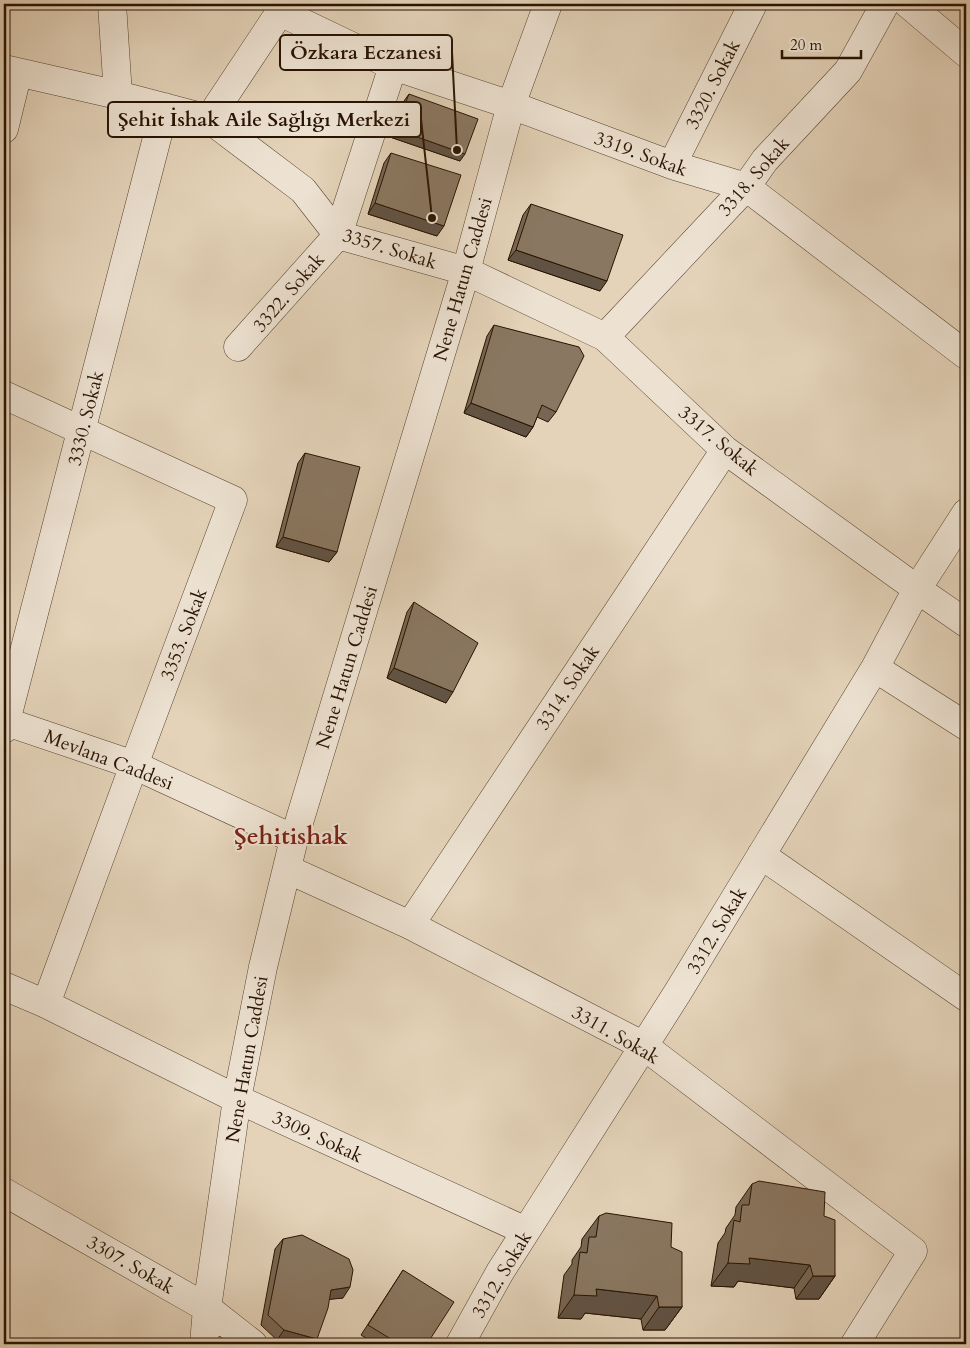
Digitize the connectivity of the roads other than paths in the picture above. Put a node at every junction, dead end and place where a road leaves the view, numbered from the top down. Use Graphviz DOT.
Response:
graph roads {
  1 [pos="112,4"];
  2 [pos="548,4"];
  3 [pos="753,4"];
  4 [pos="885,4"];
  5 [pos="908,4"];
  6 [pos="281,8"];
  7 [pos="966,53"];
  8 [pos="393,66"];
  9 [pos="11,71"];
  10 [pos="118,95"];
  11 [pos="511,105"];
  12 [pos="165,107"];
  13 [pos="209,119"];
  14 [pos="4,129"];
  15 [pos="672,165"];
  16 [pos="746,187"];
  17 [pos="338,235"];
  18 [pos="466,271"];
  19 [pos="605,337"];
  20 [pos="238,347"];
  21 [pos="966,355"];
  22 [pos="4,395"];
  23 [pos="81,431"];
  24 [pos="725,450"];
  25 [pos="966,513"];
  26 [pos="916,589"];
  27 [pos="966,623"];
  28 [pos="875,668"];
  29 [pos="5,724"];
  30 [pos="966,726"];
  31 [pos="134,764"];
  32 [pos="294,839"];
  33 [pos="761,856"];
  34 [pos="288,869"];
  35 [pos="410,925"];
  36 [pos="5,991"];
  37 [pos="966,997"];
  38 [pos="46,1004"];
  39 [pos="644,1046"];
  40 [pos="237,1099"];
  41 [pos="4,1192"];
  42 [pos="526,1231"];
  43 [pos="207,1308"];
  44 [pos="204,1344"];
  45 [pos="253,1344"];
  46 [pos="461,1344"];
  47 [pos="855,1344"];
  1 -- 10 [label="street"];
  2 -- 11 [label="street, Nene Hatun Caddesi"];
  3 -- 15 [label="street, 3320. Sokak"];
  4 -- 16 [label="street, 3318. Sokak"];
  5 -- 7 [label="street"];
  6 -- 8 [label="street, 3319. Sokak"];
  6 -- 13 [label="street"];
  8 -- 11 [label="street, 3319. Sokak"];
  8 -- 17 [label="street, 3322. Sokak"];
  9 -- 10 [label="street, 3357. Sokak"];
  9 -- 14 [label="street"];
  10 -- 12 [label="street, 3357. Sokak"];
  11 -- 15 [label="street, 3319. Sokak"];
  11 -- 18 [label="street, Nene Hatun Caddesi"];
  12 -- 13 [label="street, 3357. Sokak"];
  12 -- 23 [label="street, 3330. Sokak"];
  13 -- 17 [label="street, 3357. Sokak"];
  15 -- 16 [label="street, 3319. Sokak"];
  16 -- 19 [label="street, 3318. Sokak"];
  16 -- 21 [label="street, 3319. Sokak"];
  17 -- 18 [label="street, 3357. Sokak"];
  17 -- 20 [label="street, 3322. Sokak"];
  18 -- 19 [label="street, 3317. Sokak"];
  18 -- 32 [label="street, Nene Hatun Caddesi"];
  19 -- 24 [label="street, 3317. Sokak"];
  22 -- 23 [label="street, 3353. Sokak"];
  23 -- 29 [label="street, 3330. Sokak"];
  23 -- 31 [label="street, 3353. Sokak"];
  24 -- 26 [label="street, 3317. Sokak"];
  24 -- 35 [label="street, 3314. Sokak"];
  25 -- 26 [label="street, 3312. Sokak"];
  26 -- 27 [label="street, 3317. Sokak"];
  26 -- 28 [label="street, 3312. Sokak"];
  28 -- 30 [label="street"];
  28 -- 33 [label="street, 3312. Sokak"];
  29 -- 31 [label="street, Mevlana Caddesi"];
  31 -- 32 [label="street, Mevlana Caddesi"];
  31 -- 38 [label="street, 3353. Sokak"];
  32 -- 34 [label="street, Nene Hatun Caddesi"];
  33 -- 37 [label="street"];
  33 -- 39 [label="street, 3312. Sokak"];
  34 -- 35 [label="street, 3311. Sokak"];
  34 -- 40 [label="street, Nene Hatun Caddesi"];
  35 -- 39 [label="street, 3311. Sokak"];
  36 -- 38 [label="street, 3309. Sokak"];
  38 -- 40 [label="street, 3309. Sokak"];
  39 -- 42 [label="street, 3312. Sokak"];
  39 -- 47 [label="street, 3311. Sokak"];
  40 -- 42 [label="street, 3309. Sokak"];
  40 -- 43 [label="street, Nene Hatun Caddesi"];
  41 -- 43 [label="street, 3307. Sokak"];
  42 -- 46 [label="street, 3312. Sokak"];
  43 -- 44 [label="street, Nene Hatun Caddesi"];
  43 -- 45 [label="street, 3307. Sokak"];
}
